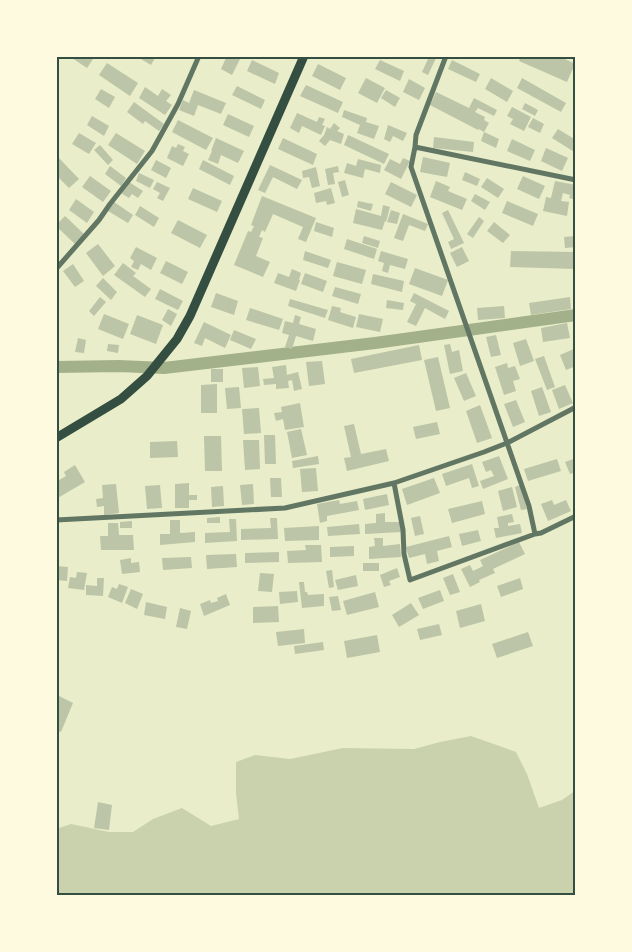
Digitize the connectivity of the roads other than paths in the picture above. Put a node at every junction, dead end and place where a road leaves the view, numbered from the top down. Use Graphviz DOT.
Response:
graph roads {
  1 [pos="198,56"];
  2 [pos="304,56"];
  3 [pos="446,56"];
  4 [pos="415,147"];
  5 [pos="576,180"];
  6 [pos="56,270"];
  7 [pos="576,407"];
  8 [pos="56,438"];
  9 [pos="507,443"];
  10 [pos="394,483"];
  11 [pos="576,516"];
  12 [pos="56,520"];
  13 [pos="535,534"];
  1 -- 6 [label="street"];
  2 -- 8 [label="main road"];
  3 -- 4 [label="street"];
  4 -- 5 [label="street"];
  4 -- 9 [label="street"];
  7 -- 9 [label="street"];
  9 -- 10 [label="street"];
  9 -- 13 [label="street"];
  10 -- 12 [label="street"];
  10 -- 13 [label="street"];
  11 -- 13 [label="street"];
}
